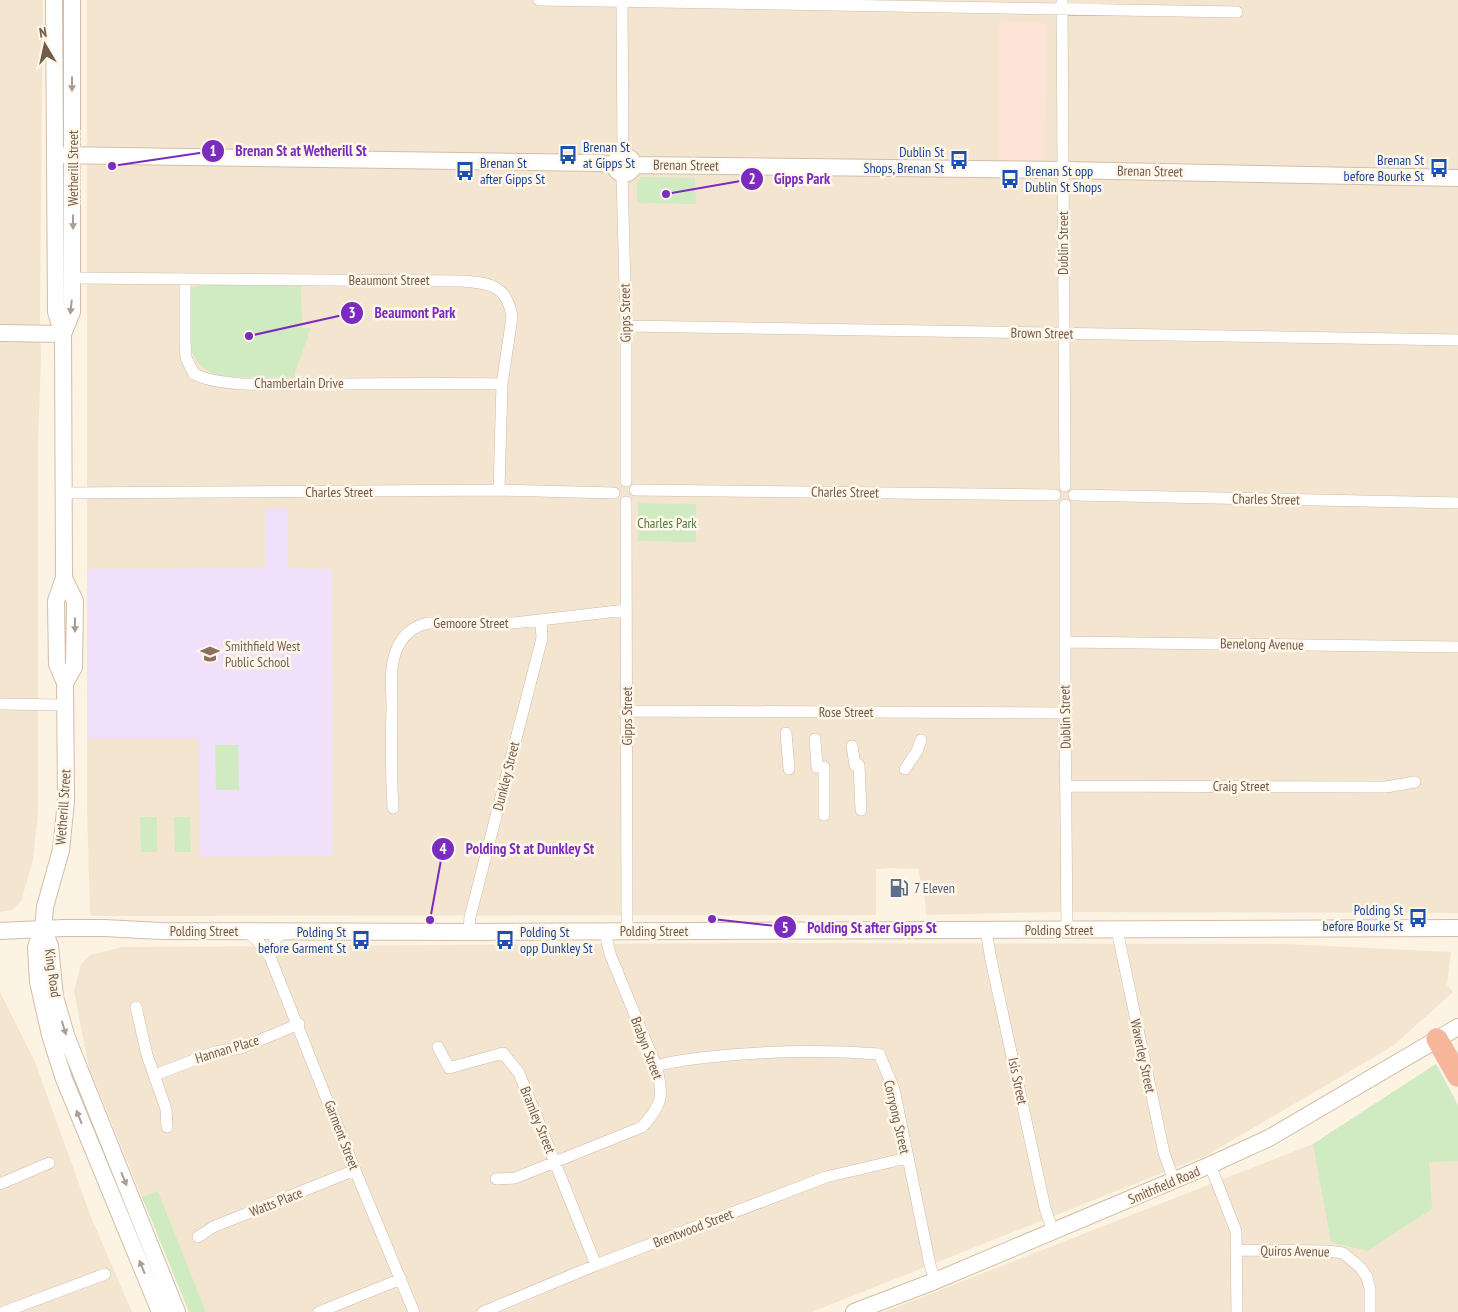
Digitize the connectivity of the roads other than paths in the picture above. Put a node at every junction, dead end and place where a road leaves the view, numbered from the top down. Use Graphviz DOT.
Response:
graph roads {
  1 [pos="54,0"];
  2 [pos="72,0"];
  3 [pos="539,0"];
  4 [pos="622,1"];
  5 [pos="1062,4"];
  6 [pos="1237,12"];
  7 [pos="55,155"];
  8 [pos="72,155"];
  9 [pos="623,165"];
  10 [pos="1064,170"];
  11 [pos="1458,178"];
  12 [pos="72,278"];
  13 [pos="186,280"];
  14 [pos="626,326"];
  15 [pos="0,333"];
  16 [pos="63,334"];
  17 [pos="1063,334"];
  18 [pos="1458,340"];
  19 [pos="502,384"];
  20 [pos="626,481"];
  21 [pos="1065,486"];
  22 [pos="499,490"];
  23 [pos="635,490"];
  24 [pos="64,493"];
  25 [pos="614,493"];
  26 [pos="1055,495"];
  27 [pos="1074,495"];
  28 [pos="626,502"];
  29 [pos="1458,502"];
  30 [pos="1065,504"];
  31 [pos="626,610"];
  32 [pos="541,621"];
  33 [pos="1065,642"];
  34 [pos="1458,647"];
  35 [pos="0,704"];
  36 [pos="65,705"];
  37 [pos="627,711"];
  38 [pos="1064,713"];
  39 [pos="786,733"];
  40 [pos="815,739"];
  41 [pos="921,740"];
  42 [pos="852,746"];
  43 [pos="789,769"];
  44 [pos="905,769"];
  45 [pos="1415,782"];
  46 [pos="1066,786"];
  47 [pos="393,808"];
  48 [pos="861,810"];
  49 [pos="824,815"];
  50 [pos="1458,928"];
  51 [pos="43,929"];
  52 [pos="986,930"];
  53 [pos="1067,930"];
  54 [pos="1116,930"];
  55 [pos="0,931"];
  56 [pos="245,931"];
  57 [pos="285,931"];
  58 [pos="627,931"];
  59 [pos="469,932"];
  60 [pos="605,932"];
  61 [pos="270,957"];
  62 [pos="136,1007"];
  63 [pos="299,1024"];
  64 [pos="1458,1027"];
  65 [pos="1436,1040"];
  66 [pos="438,1047"];
  67 [pos="656,1066"];
  68 [pos="155,1075"];
  69 [pos="1458,1076"];
  70 [pos="167,1126"];
  71 [pos="907,1158"];
  72 [pos="554,1162"];
  73 [pos="49,1163"];
  74 [pos="1210,1166"];
  75 [pos="355,1170"];
  76 [pos="496,1179"];
  77 [pos="1174,1181"];
  78 [pos="0,1184"];
  79 [pos="1053,1232"];
  80 [pos="198,1236"];
  81 [pos="1237,1250"];
  82 [pos="596,1265"];
  83 [pos="105,1274"];
  84 [pos="401,1279"];
  85 [pos="935,1281"];
  86 [pos="4,1312"];
  87 [pos="160,1312"];
  88 [pos="177,1312"];
  89 [pos="319,1312"];
  90 [pos="414,1312"];
  91 [pos="483,1312"];
  92 [pos="854,1312"];
  93 [pos="1237,1312"];
  94 [pos="1370,1312"];
  1 -- 7 [label="main road, Wetherill Street"];
  2 -- 8 [label="main road, Wetherill Street, one-way"];
  3 -- 4 [label="street"];
  4 -- 5 [label="street"];
  4 -- 9 [label="street, Gipps Street"];
  5 -- 6 [label="street"];
  5 -- 10 [label="street, Dublin Street"];
  7 -- 8 [label="main road, Brenan Street"];
  7 -- 16 [label="main road, Wetherill Street"];
  8 -- 9 [label="main road, Brenan Street"];
  8 -- 12 [label="main road, Wetherill Street, one-way"];
  9 -- 10 [label="main road, Brenan Street"];
  9 -- 14 [label="street, Gipps Street"];
  10 -- 11 [label="main road, Brenan Street"];
  10 -- 17 [label="street, Dublin Street"];
  12 -- 13 [label="street, Beaumont Street"];
  12 -- 16 [label="main road, Wetherill Street, one-way"];
  13 -- 19 [label="street, Chamberlain Drive"];
  13 -- 19 [label="street, Beaumont Street"];
  14 -- 17 [label="street, Brown Street"];
  14 -- 20 [label="street, Gipps Street"];
  15 -- 16 [label="main road"];
  16 -- 24 [label="main road, Wetherill Street"];
  17 -- 18 [label="street, Brown Street"];
  17 -- 21 [label="street, Dublin Street"];
  19 -- 22 [label="street, Beaumont Street"];
  20 -- 23 [label="street"];
  20 -- 25 [label="street"];
  21 -- 26 [label="street"];
  21 -- 27 [label="street"];
  22 -- 24 [label="street, Charles Street"];
  22 -- 25 [label="street, Charles Street"];
  23 -- 26 [label="street, Charles Street"];
  23 -- 28 [label="street"];
  24 -- 36 [label="main road, Wetherill Street"];
  25 -- 28 [label="street"];
  26 -- 30 [label="street"];
  27 -- 29 [label="street, Charles Street"];
  27 -- 30 [label="street"];
  28 -- 31 [label="street, Gipps Street"];
  30 -- 33 [label="street, Dublin Street"];
  31 -- 32 [label="street, Gemoore Street"];
  31 -- 37 [label="street, Gipps Street"];
  32 -- 47 [label="street, Gemoore Street"];
  32 -- 59 [label="street, Dunkley Street"];
  33 -- 34 [label="street, Benelong Avenue"];
  33 -- 38 [label="street, Dublin Street"];
  35 -- 36 [label="street"];
  36 -- 51 [label="main road, Wetherill Street"];
  37 -- 38 [label="street, Rose Street"];
  37 -- 58 [label="street, Gipps Street"];
  38 -- 46 [label="street, Dublin Street"];
  39 -- 43 [label="street"];
  40 -- 49 [label="street"];
  41 -- 44 [label="street"];
  42 -- 48 [label="street"];
  45 -- 46 [label="street, Craig Street"];
  46 -- 53 [label="street, Dublin Street"];
  50 -- 54 [label="main road, Polding Street"];
  51 -- 55 [label="main road, Polding Street"];
  51 -- 56 [label="main road, Polding Street"];
  87 -- 51 [label="main road, King Road, one-way"];
  51 -- 88 [label="main road, King Road, one-way"];
  52 -- 53 [label="main road, Polding Street"];
  52 -- 58 [label="main road, Polding Street"];
  52 -- 79 [label="street, Isis Street"];
  53 -- 54 [label="main road, Polding Street"];
  54 -- 77 [label="street, Waverley Street"];
  56 -- 57 [label="main road, Polding Street"];
  56 -- 61 [label="street, Garment Street"];
  57 -- 59 [label="main road, Polding Street"];
  57 -- 61 [label="street"];
  58 -- 60 [label="main road, Polding Street"];
  59 -- 60 [label="main road, Polding Street"];
  60 -- 67 [label="street, Brabyn Street"];
  61 -- 63 [label="street, Garment Street"];
  62 -- 68 [label="street"];
  63 -- 68 [label="street, Hannan Place"];
  63 -- 75 [label="street, Garment Street"];
  64 -- 65 [label="main road, Smithfield Road"];
  65 -- 69 [label="highway"];
  65 -- 74 [label="main road, Smithfield Road"];
  66 -- 72 [label="street, Bramley Street"];
  67 -- 71 [label="street, Corryong Street"];
  67 -- 72 [label="street, Brabyn Street"];
  68 -- 70 [label="street"];
  71 -- 82 [label="street, Brentwood Street"];
  71 -- 85 [label="street, Corryong Street"];
  72 -- 76 [label="street, Brabyn Street"];
  72 -- 82 [label="street, Bramley Street"];
  73 -- 78 [label="street"];
  74 -- 77 [label="main road, Smithfield Road"];
  74 -- 81 [label="street"];
  75 -- 80 [label="street, Watts Place"];
  75 -- 84 [label="street, Garment Street"];
  77 -- 79 [label="main road, Smithfield Road"];
  79 -- 85 [label="main road, Smithfield Road"];
  81 -- 93 [label="street"];
  81 -- 94 [label="street, Quiros Avenue"];
  82 -- 91 [label="street, Brentwood Street"];
  83 -- 86 [label="street"];
  84 -- 89 [label="street"];
  84 -- 90 [label="street, Garment Street"];
  85 -- 92 [label="main road, Smithfield Road"];
}
